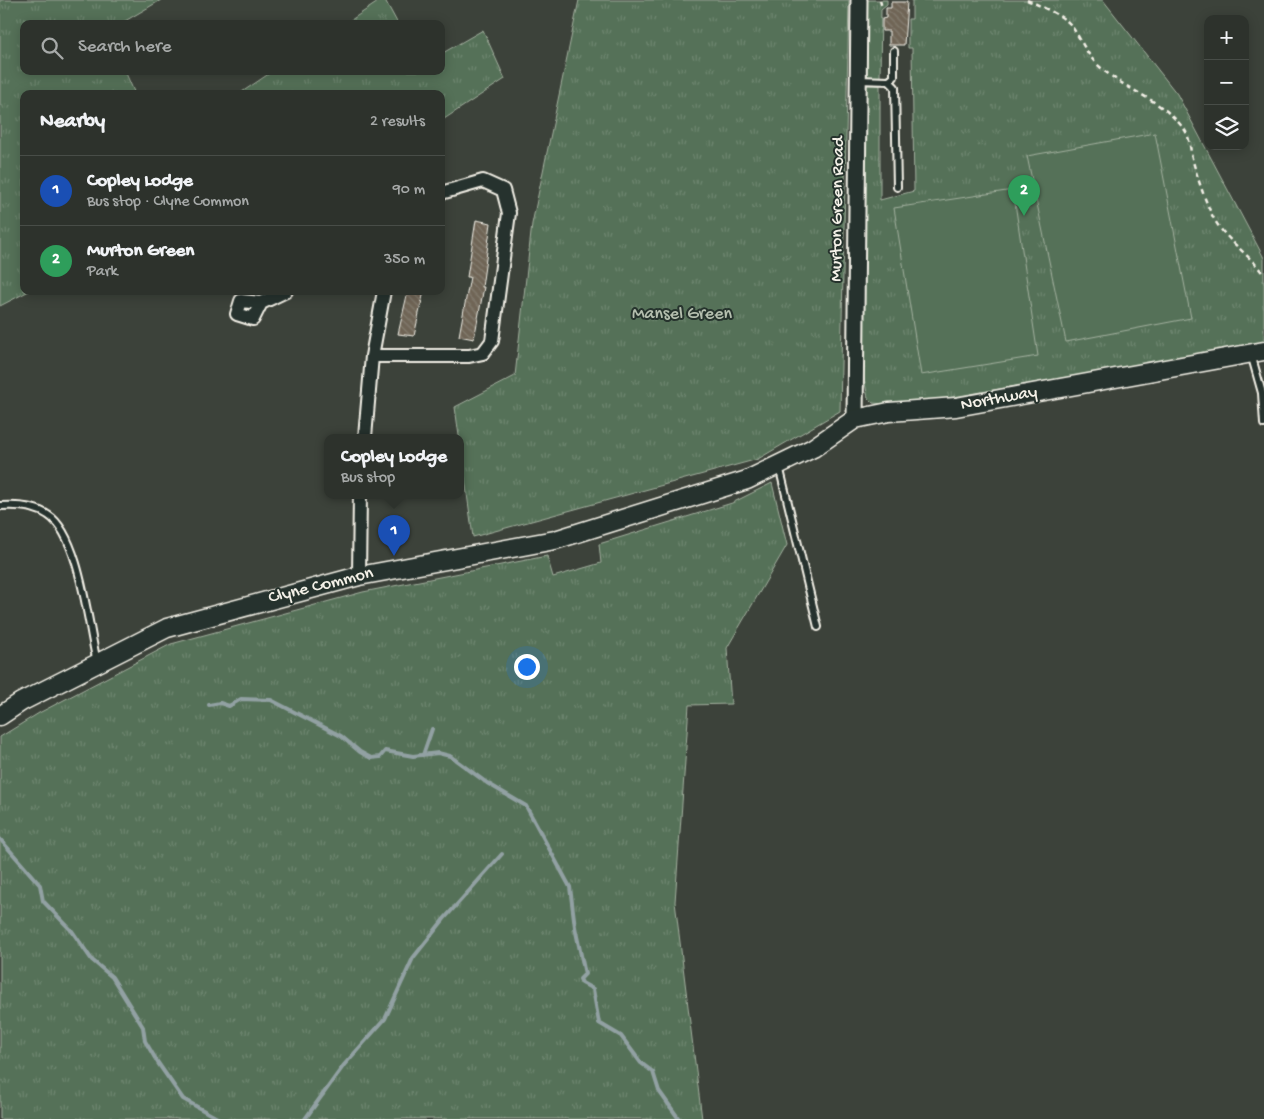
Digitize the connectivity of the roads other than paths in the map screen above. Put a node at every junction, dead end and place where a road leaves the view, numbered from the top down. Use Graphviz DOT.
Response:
graph roads {
  1 [pos="859,0"];
  2 [pos="894,51"];
  3 [pos="858,80"];
  4 [pos="889,81"];
  5 [pos="897,187"];
  6 [pos="445,192"];
  7 [pos="278,295"];
  8 [pos="383,295"];
  9 [pos="261,304"];
  10 [pos="1258,352"];
  11 [pos="372,356"];
  12 [pos="855,418"];
  13 [pos="1264,424"];
  14 [pos="365,434"];
  15 [pos="778,464"];
  16 [pos="747,480"];
  17 [pos="360,499"];
  18 [pos="0,506"];
  19 [pos="359,576"];
  20 [pos="818,627"];
  21 [pos="97,663"];
  22 [pos="0,716"];
  1 -- 3 [label="street, Murton Green Road"];
  2 -- 4 [label="lane"];
  3 -- 4 [label="lane"];
  3 -- 12 [label="street, Murton Green Road"];
  4 -- 5 [label="lane"];
  6 -- 11 [label="street"];
  7 -- 9 [label="street"];
  8 -- 11 [label="street"];
  10 -- 12 [label="main road, Northway"];
  10 -- 13 [label="lane"];
  11 -- 14 [label="street"];
  12 -- 15 [label="main road, Northway"];
  15 -- 16 [label="main road, Northway"];
  15 -- 20 [label="lane"];
  16 -- 19 [label="main road, Clyne Common"];
  17 -- 19 [label="street"];
  18 -- 21 [label="lane"];
  19 -- 21 [label="main road, Clyne Common"];
  21 -- 22 [label="main road, Clyne Common"];
}
